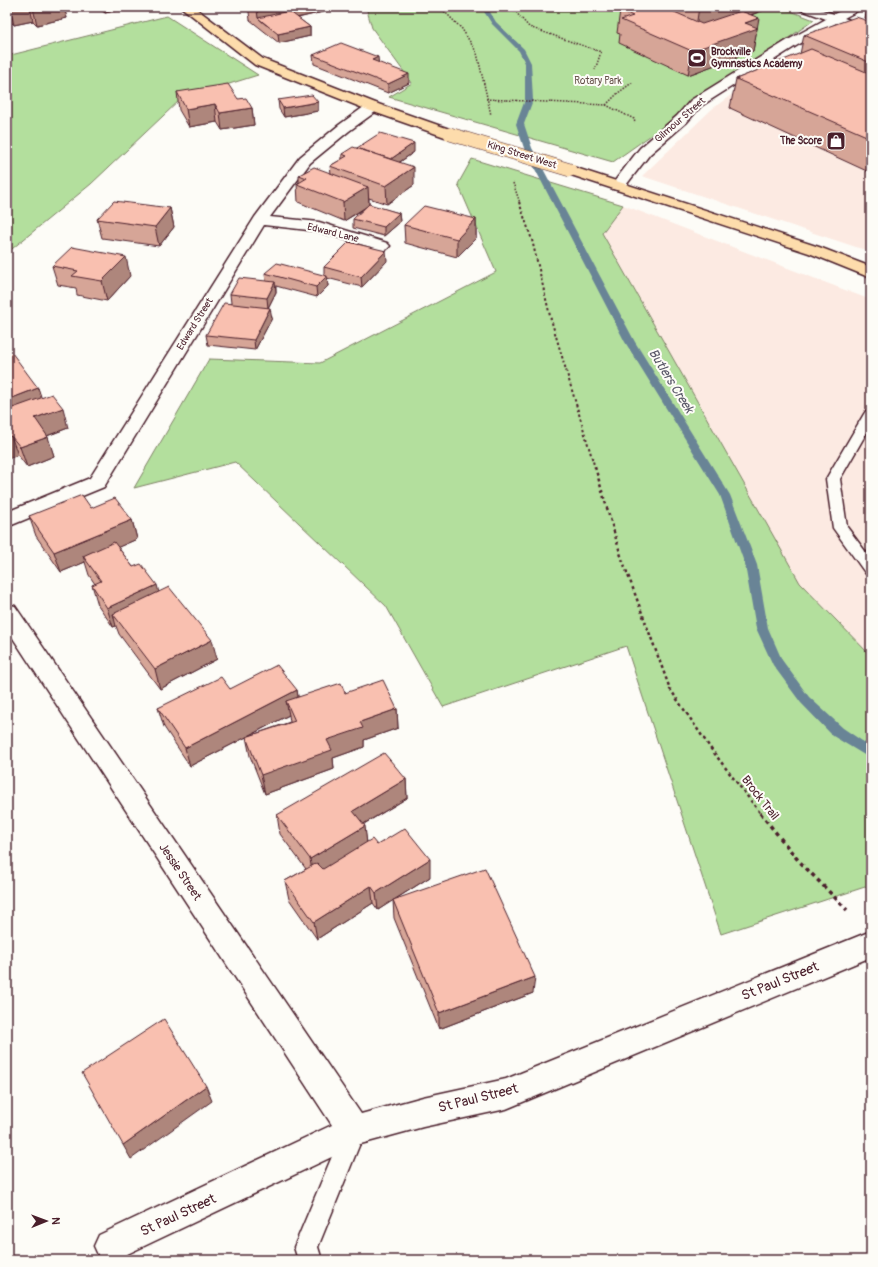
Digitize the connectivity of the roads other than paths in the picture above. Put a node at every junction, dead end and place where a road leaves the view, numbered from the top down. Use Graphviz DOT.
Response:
graph roads {
  1 [pos="188,7"];
  2 [pos="803,7"];
  3 [pos="857,7"];
  4 [pos="835,18"];
  5 [pos="871,32"];
  6 [pos="373,107"];
  7 [pos="618,186"];
  8 [pos="260,220"];
  9 [pos="382,246"];
  10 [pos="871,273"];
  11 [pos="871,414"];
  12 [pos="7,520"];
  13 [pos="871,570"];
  14 [pos="7,612"];
  15 [pos="871,944"];
  16 [pos="354,1131"];
  17 [pos="110,1246"];
  18 [pos="310,1260"];
  1 -- 6 [label="main road, King Street West"];
  2 -- 4 [label="street"];
  3 -- 4 [label="street, Gilmour Street"];
  4 -- 5 [label="street"];
  4 -- 7 [label="street, Gilmour Street"];
  6 -- 7 [label="main road, King Street West, bridge"];
  6 -- 8 [label="street, Edward Street"];
  7 -- 10 [label="main road, King Street West"];
  8 -- 9 [label="street, Edward Lane"];
  8 -- 12 [label="street, Edward Street"];
  11 -- 13 [label="lane"];
  14 -- 16 [label="street, Jessie Street"];
  15 -- 16 [label="street, St Paul Street"];
  16 -- 17 [label="street, St Paul Street"];
  16 -- 18 [label="lane"];
}
